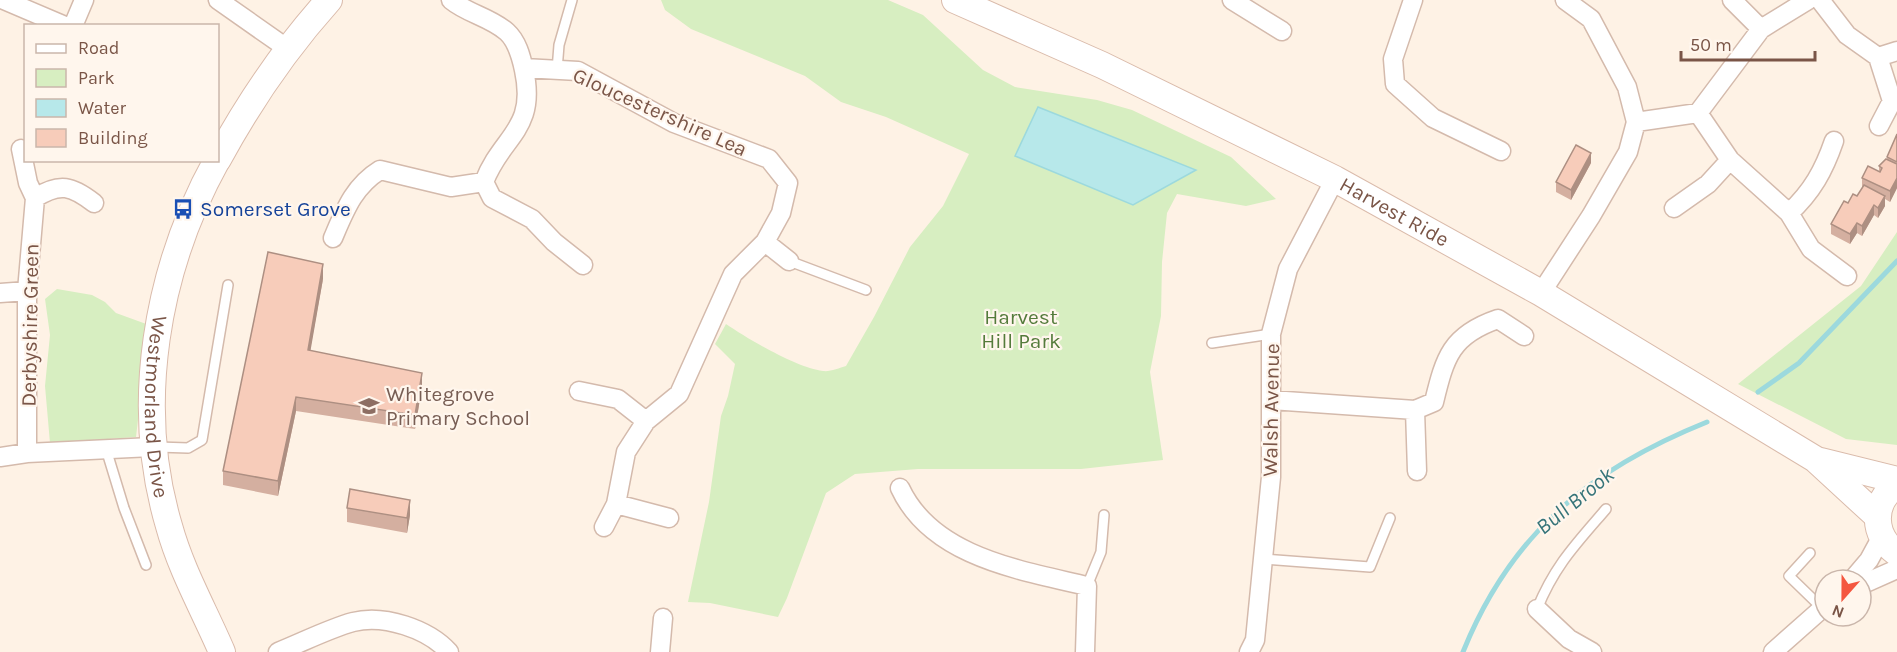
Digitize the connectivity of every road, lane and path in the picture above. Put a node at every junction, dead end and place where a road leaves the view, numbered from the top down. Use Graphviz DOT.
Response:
graph roads {
  1 [pos="4,0"];
  2 [pos="84,0"];
  3 [pos="218,0"];
  4 [pos="329,0"];
  5 [pos="450,0"];
  6 [pos="572,0"];
  7 [pos="956,0"];
  8 [pos="1232,0"];
  9 [pos="1413,0"];
  10 [pos="1565,0"];
  11 [pos="1732,0"];
  12 [pos="1808,0"];
  13 [pos="1820,0"];
  14 [pos="60,24"];
  15 [pos="74,24"];
  16 [pos="1761,29"];
  17 [pos="1282,31"];
  18 [pos="288,49"];
  19 [pos="1897,51"];
  20 [pos="1878,57"];
  21 [pos="524,68"];
  22 [pos="557,70"];
  23 [pos="1698,113"];
  24 [pos="1636,122"];
  25 [pos="1880,126"];
  26 [pos="1834,141"];
  27 [pos="21,148"];
  28 [pos="1501,151"];
  29 [pos="219,156"];
  30 [pos="1730,160"];
  31 [pos="216,162"];
  32 [pos="1335,180"];
  33 [pos="484,182"];
  34 [pos="34,198"];
  35 [pos="94,203"];
  36 [pos="1674,208"];
  37 [pos="1789,213"];
  38 [pos="333,238"];
  39 [pos="765,242"];
  40 [pos="789,261"];
  41 [pos="583,265"];
  42 [pos="1847,276"];
  43 [pos="228,285"];
  44 [pos="866,290"];
  45 [pos="27,291"];
  46 [pos="0,292"];
  47 [pos="1541,293"];
  48 [pos="1271,334"];
  49 [pos="1524,336"];
  50 [pos="1212,343"];
  51 [pos="579,391"];
  52 [pos="1271,400"];
  53 [pos="1414,410"];
  54 [pos="646,421"];
  55 [pos="152,447"];
  56 [pos="106,449"];
  57 [pos="27,453"];
  58 [pos="0,457"];
  59 [pos="1815,459"];
  60 [pos="1418,471"];
  61 [pos="1897,480"];
  62 [pos="1897,485"];
  63 [pos="900,488"];
  64 [pos="616,504"];
  65 [pos="1606,509"];
  66 [pos="1104,515"];
  67 [pos="669,518"];
  68 [pos="1390,518"];
  69 [pos="604,527"];
  70 [pos="1885,536"];
  71 [pos="1810,553"];
  72 [pos="1263,559"];
  73 [pos="146,565"];
  74 [pos="1862,568"];
  75 [pos="1897,569"];
  76 [pos="1873,580"];
  77 [pos="1087,586"];
  78 [pos="1813,597"];
  79 [pos="1537,609"];
  80 [pos="1813,617"];
  81 [pos="663,618"];
  82 [pos="222,652"];
  83 [pos="278,652"];
  84 [pos="449,652"];
  85 [pos="660,652"];
  86 [pos="1084,652"];
  87 [pos="1248,652"];
  88 [pos="1592,652"];
  89 [pos="1773,652"];
  1 -- 14 [label="street"];
  2 -- 15 [label="street"];
  3 -- 18 [label="street"];
  4 -- 18 [label="street, Westmorland Drive"];
  5 -- 21 [label="street"];
  6 -- 22 [label="lane"];
  7 -- 32 [label="street, Harvest Ride"];
  8 -- 17 [label="street"];
  9 -- 28 [label="street"];
  10 -- 24 [label="street"];
  11 -- 16 [label="street"];
  12 -- 16 [label="street"];
  13 -- 20 [label="street"];
  16 -- 23 [label="street"];
  18 -- 29 [label="street, Westmorland Drive"];
  19 -- 20 [label="street"];
  20 -- 25 [label="street"];
  21 -- 22 [label="street, Gloucestershire Lea"];
  21 -- 33 [label="street"];
  22 -- 39 [label="street, Gloucestershire Lea"];
  23 -- 24 [label="street"];
  23 -- 30 [label="street"];
  24 -- 47 [label="street"];
  26 -- 37 [label="street"];
  27 -- 34 [label="street, Derbyshire Green"];
  30 -- 36 [label="street"];
  30 -- 37 [label="street"];
  31 -- 55 [label="street, Westmorland Drive"];
  32 -- 47 [label="street, Harvest Ride"];
  32 -- 48 [label="street, Walsh Avenue"];
  33 -- 38 [label="street"];
  33 -- 41 [label="street"];
  34 -- 35 [label="street"];
  34 -- 45 [label="street, Derbyshire Green"];
  37 -- 42 [label="street"];
  39 -- 40 [label="street"];
  39 -- 54 [label="street, Gloucestershire Lea"];
  40 -- 44 [label="lane"];
  43 -- 55 [label="lane"];
  45 -- 46 [label="street"];
  45 -- 57 [label="street, Derbyshire Green"];
  47 -- 59 [label="street, Harvest Ride"];
  48 -- 50 [label="lane"];
  48 -- 52 [label="street, Walsh Avenue"];
  49 -- 53 [label="street"];
  51 -- 54 [label="street"];
  52 -- 53 [label="street"];
  52 -- 72 [label="street, Walsh Avenue"];
  53 -- 60 [label="street"];
  54 -- 64 [label="street, Gloucestershire Lea"];
  55 -- 56 [label="street"];
  55 -- 82 [label="street, Westmorland Drive"];
  56 -- 57 [label="street"];
  56 -- 73 [label="lane"];
  57 -- 58 [label="street"];
  59 -- 61 [label="street, Harvest Ride"];
  59 -- 70 [label="street, Harvest Ride"];
  62 -- 70 [label="street"];
  63 -- 77 [label="street"];
  64 -- 67 [label="street"];
  64 -- 69 [label="street, Gloucestershire Lea"];
  65 -- 79 [label="lane"];
  66 -- 77 [label="lane"];
  68 -- 72 [label="lane"];
  70 -- 74 [label="street"];
  71 -- 78 [label="lane"];
  72 -- 87 [label="street, Walsh Avenue"];
  75 -- 76 [label="street"];
  77 -- 86 [label="street"];
  79 -- 88 [label="street"];
  80 -- 89 [label="street"];
  81 -- 85 [label="street"];
  83 -- 84 [label="street"];
}
